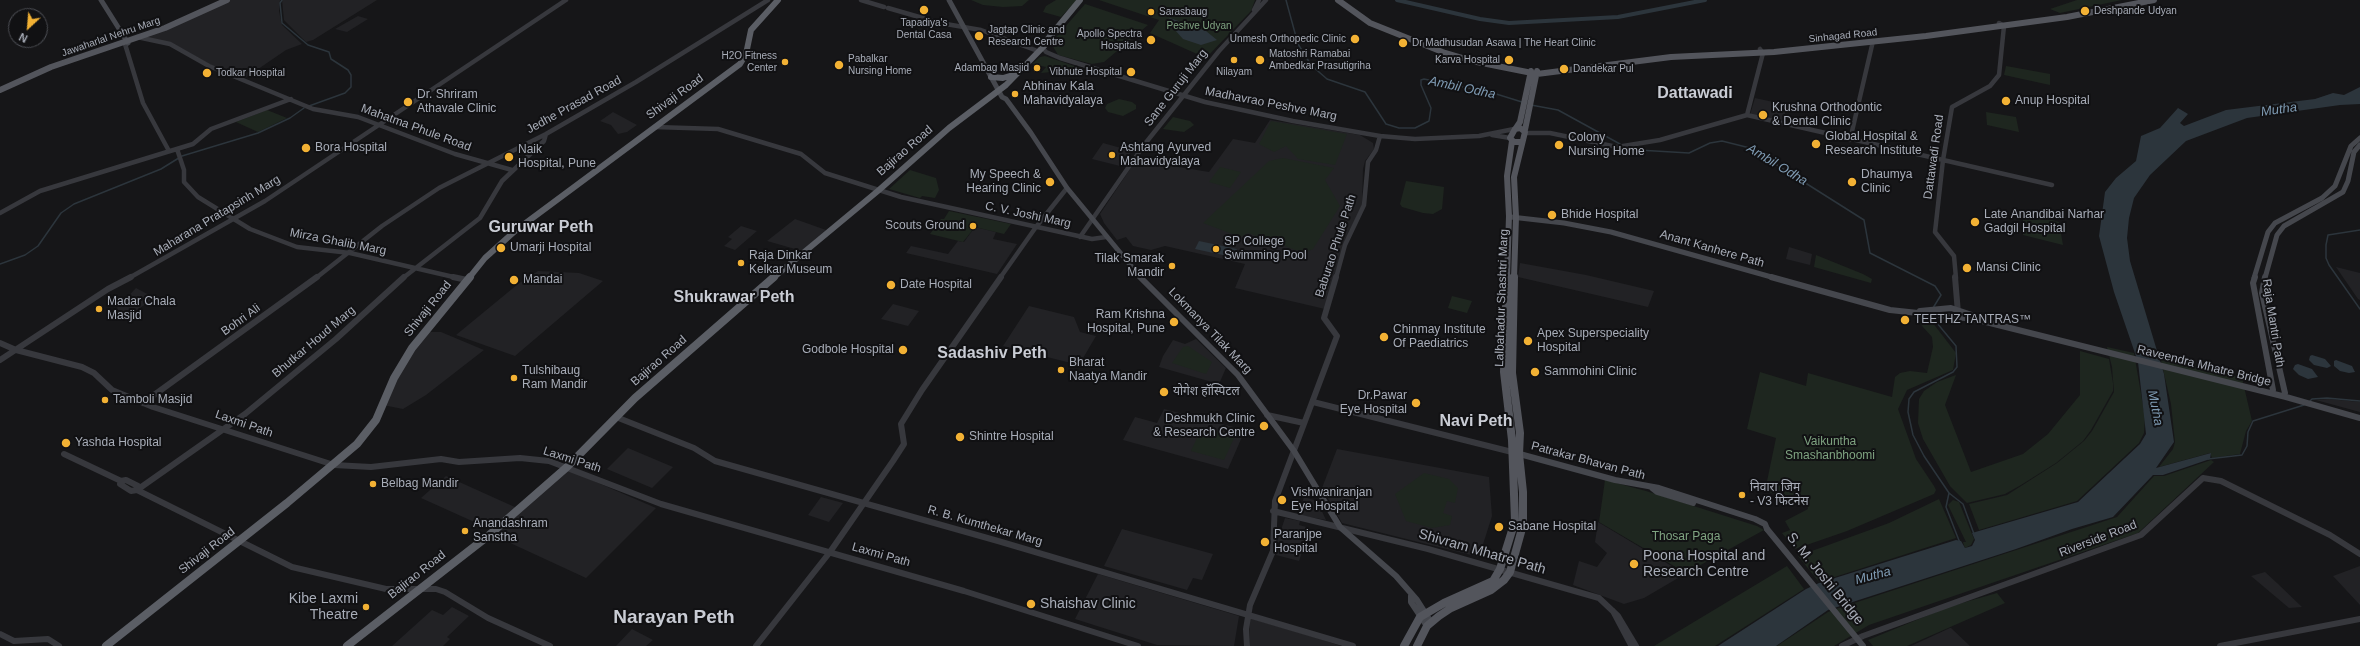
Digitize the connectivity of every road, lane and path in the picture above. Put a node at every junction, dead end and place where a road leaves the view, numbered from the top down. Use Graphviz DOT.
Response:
graph roads {
  1 [pos="101,0"];
  2 [pos="222,0"];
  3 [pos="227,0"];
  4 [pos="566,0"];
  5 [pos="768,0"];
  6 [pos="778,0"];
  7 [pos="861,0"];
  8 [pos="949,0"];
  9 [pos="1080,0"];
  10 [pos="1085,0"];
  11 [pos="1338,0"];
  12 [pos="1344,0"];
  13 [pos="2134,0"];
  14 [pos="2154,0"];
  15 [pos="1263,1"];
  16 [pos="1074,8"];
  17 [pos="2001,24"];
  18 [pos="961,25"];
  19 [pos="138,38"];
  20 [pos="1047,40"];
  21 [pos="1873,41"];
  22 [pos="126,42"];
  23 [pos="1043,48"];
  24 [pos="1762,51"];
  25 [pos="1036,52"];
  26 [pos="1053,55"];
  27 [pos="1482,62"];
  28 [pos="1534,72"];
  29 [pos="1016,74"];
  30 [pos="991,77"];
  31 [pos="0,89"];
  32 [pos="999,89"];
  33 [pos="1184,96"];
  34 [pos="292,99"];
  35 [pos="1747,115"];
  36 [pos="1523,122"];
  37 [pos="382,125"];
  38 [pos="655,127"];
  39 [pos="1515,129"];
  40 [pos="1525,132"];
  41 [pos="546,134"];
  42 [pos="1490,134"];
  43 [pos="1380,136"];
  44 [pos="2360,138"];
  45 [pos="1511,140"];
  46 [pos="1850,140"];
  47 [pos="1521,142"];
  48 [pos="2357,145"];
  49 [pos="177,149"];
  50 [pos="169,151"];
  51 [pos="1943,160"];
  52 [pos="488,162"];
  53 [pos="512,170"];
  54 [pos="2052,185"];
  55 [pos="1067,188"];
  56 [pos="879,190"];
  57 [pos="0,213"];
  58 [pos="1513,217"];
  59 [pos="236,219"];
  60 [pos="1092,220"];
  61 [pos="1036,226"];
  62 [pos="1080,237"];
  63 [pos="1106,237"];
  64 [pos="350,253"];
  65 [pos="415,268"];
  66 [pos="466,280"];
  67 [pos="2258,310"];
  68 [pos="1914,312"];
  69 [pos="2265,312"];
  70 [pos="1958,313"];
  71 [pos="0,343"];
  72 [pos="2081,346"];
  73 [pos="16,350"];
  74 [pos="0,360"];
  75 [pos="2237,383"];
  76 [pos="2272,390"];
  77 [pos="2285,393"];
  78 [pos="2296,398"];
  79 [pos="1313,402"];
  80 [pos="143,403"];
  81 [pos="2321,405"];
  82 [pos="2360,414"];
  83 [pos="1267,415"];
  84 [pos="616,417"];
  85 [pos="2360,418"];
  86 [pos="1304,424"];
  87 [pos="225,429"];
  88 [pos="1294,451"];
  89 [pos="1515,453"];
  90 [pos="64,454"];
  91 [pos="334,465"];
  92 [pos="567,467"];
  93 [pos="137,490"];
  94 [pos="865,502"];
  95 [pos="1273,511"];
  96 [pos="1340,527"];
  97 [pos="1767,529"];
  98 [pos="239,540"];
  99 [pos="830,552"];
  100 [pos="2360,554"];
  101 [pos="1500,569"];
  102 [pos="1510,572"];
  103 [pos="420,588"];
  104 [pos="1615,614"];
  105 [pos="1248,615"];
  106 [pos="1423,616"];
  107 [pos="2360,619"];
  108 [pos="1429,624"];
  109 [pos="0,634"];
  110 [pos="59,646"];
  111 [pos="106,646"];
  112 [pos="347,646"];
  113 [pos="550,646"];
  114 [pos="756,646"];
  115 [pos="1138,646"];
  116 [pos="1247,646"];
  117 [pos="1353,646"];
  118 [pos="1404,646"];
  119 [pos="1416,646"];
  120 [pos="1631,646"];
  121 [pos="1636,646"];
  122 [pos="1842,646"];
  123 [pos="1863,646"];
  124 [pos="2220,646"];
  1 -- 22 [label="main road"];
  2 -- 19 [label="main road, Jawaharlal Nehru Marg"];
  3 -- 19 [label="main road, Jawaharlal Nehru Marg"];
  4 -- 37 [label="street, Maharana Pratapsinh Marg"];
  5 -- 41 [label="street, Jedhe Prasad Road"];
  6 -- 38 [label="highway, Shivaji Road"];
  7 -- 18 [label="street, Madhavrao Peshve Marg"];
  8 -- 18 [label="main road, Lokmanya Tilak Marg"];
  9 -- 16 [label="highway"];
  10 -- 16 [label="highway"];
  11 -- 27 [label="main road"];
  12 -- 27 [label="main road"];
  13 -- 17 [label="main road, Sinhagad Road"];
  14 -- 17 [label="main road, Sinhagad Road"];
  15 -- 33 [label="street, Sane Guruji Marg"];
  16 -- 20 [label="highway"];
  17 -- 21 [label="main road, Sinhagad Road"];
  17 -- 24 [label="main road, Sinhagad Road"];
  17 -- 51 [label="street, Dattawadi Road"];
  18 -- 25 [label="street, Madhavrao Peshve Marg"];
  18 -- 30 [label="main road, Lokmanya Tilak Marg"];
  19 -- 22 [label="main road, Jawaharlal Nehru Marg"];
  19 -- 34 [label="street"];
  20 -- 23 [label="highway"];
  20 -- 25 [label="highway"];
  21 -- 24 [label="main road, Sinhagad Road"];
  21 -- 46 [label="street"];
  22 -- 31 [label="main road, Jawaharlal Nehru Marg"];
  22 -- 50 [label="street"];
  23 -- 25 [label="highway"];
  23 -- 26 [label="street, Madhavrao Peshve Marg"];
  24 -- 28 [label="main road, Sinhagad Road"];
  24 -- 35 [label="street"];
  25 -- 26 [label="street, Madhavrao Peshve Marg"];
  25 -- 29 [label="highway, Bajirao Road"];
  26 -- 33 [label="street, Madhavrao Peshve Marg"];
  27 -- 28 [label="main road"];
  28 -- 36 [label="main road"];
  29 -- 30 [label="highway"];
  29 -- 32 [label="highway, Bajirao Road"];
  30 -- 32 [label="main road, Lokmanya Tilak Marg"];
  32 -- 55 [label="main road, Lokmanya Tilak Marg"];
  32 -- 56 [label="highway, Bajirao Road"];
  33 -- 43 [label="street, Madhavrao Peshve Marg"];
  33 -- 60 [label="street, Sane Guruji Marg"];
  34 -- 37 [label="street, Mahatma Phule Road"];
  34 -- 49 [label="street"];
  35 -- 40 [label="street"];
  35 -- 46 [label="street"];
  36 -- 39 [label="main road"];
  36 -- 40 [label="main road"];
  37 -- 52 [label="street, Mahatma Phule Road"];
  37 -- 59 [label="street, Maharana Pratapsinh Marg"];
  38 -- 56 [label="street, C. V. Joshi Marg"];
  38 -- 66 [label="highway, Shivaji Road"];
  39 -- 40 [label="main road"];
  39 -- 42 [label="street, Madhavrao Peshve Marg"];
  39 -- 45 [label="main road, Lalbahadur Shashtri Marg"];
  40 -- 47 [label="main road, Lalbahadur Shashtri Marg"];
  41 -- 52 [label="street, Jedhe Prasad Road"];
  41 -- 53 [label="street, Bhutkar Houd Marg"];
  42 -- 43 [label="street, Madhavrao Peshve Marg"];
  42 -- 45 [label="street, Madhavrao Peshve Marg"];
  43 -- 79 [label="street, Baburao Phule Path"];
  44 -- 48 [label="main road, Raja Mantri Path"];
  45 -- 47 [label="main road"];
  45 -- 58 [label="main road, Lalbahadur Shashtri Marg"];
  46 -- 51 [label="street"];
  47 -- 58 [label="main road, Lalbahadur Shashtri Marg"];
  48 -- 67 [label="main road, Raja Mantri Path"];
  48 -- 69 [label="main road, Raja Mantri Path"];
  49 -- 50 [label="street"];
  49 -- 59 [label="street, Mirza Ghalib Marg"];
  50 -- 57 [label="street"];
  51 -- 54 [label="street"];
  51 -- 70 [label="street, Dattawadi Road"];
  52 -- 53 [label="street, Mahatma Phule Road"];
  52 -- 64 [label="street, Jedhe Prasad Road"];
  53 -- 65 [label="street, Bhutkar Houd Marg"];
  55 -- 60 [label="main road, Lokmanya Tilak Marg"];
  55 -- 61 [label="street"];
  56 -- 61 [label="street, C. V. Joshi Marg"];
  56 -- 84 [label="highway, Bajirao Road"];
  58 -- 68 [label="main road, Anant Kanhere Path"];
  58 -- 89 [label="main road, Lalbahadur Shashtri Marg"];
  59 -- 64 [label="street, Mirza Ghalib Marg"];
  59 -- 73 [label="street, Maharana Pratapsinh Marg"];
  60 -- 62 [label="street, C. V. Joshi Marg"];
  60 -- 63 [label="main road, Lokmanya Tilak Marg"];
  61 -- 62 [label="street, C. V. Joshi Marg"];
  61 -- 94 [label="street"];
  62 -- 63 [label="street, C. V. Joshi Marg"];
  63 -- 83 [label="main road, Lokmanya Tilak Marg"];
  64 -- 65 [label="street, Mirza Ghalib Marg"];
  64 -- 80 [label="street, Bohri Ali"];
  65 -- 66 [label="street, Mirza Ghalib Marg"];
  65 -- 87 [label="street, Bhutkar Houd Marg"];
  66 -- 91 [label="highway, Shivaji Road"];
  67 -- 69 [label="main road"];
  67 -- 76 [label="main road, Raja Mantri Path"];
  68 -- 70 [label="main road, Anant Kanhere Path"];
  68 -- 70 [label="main road, Anant Kanhere Path"];
  69 -- 77 [label="main road, Raja Mantri Path"];
  70 -- 72 [label="main road, Anant Kanhere Path"];
  71 -- 73 [label="street, Laxmi Path"];
  72 -- 75 [label="main road, Raveendra Mhatre Bridge"];
  73 -- 74 [label="street, Maharana Pratapsinh Marg"];
  73 -- 80 [label="street, Laxmi Path"];
  75 -- 76 [label="main road, Raveendra Mhatre Bridge"];
  75 -- 78 [label="main road, Raveendra Mhatre Bridge"];
  76 -- 77 [label="main road, Raveendra Mhatre Bridge"];
  77 -- 78 [label="main road, Raveendra Mhatre Bridge"];
  78 -- 81 [label="main road, Raveendra Mhatre Bridge"];
  79 -- 86 [label="street, Baburao Phule Path"];
  79 -- 89 [label="street"];
  80 -- 87 [label="street, Laxmi Path"];
  81 -- 82 [label="main road"];
  81 -- 85 [label="main road"];
  83 -- 86 [label="street"];
  83 -- 88 [label="main road, Lokmanya Tilak Marg"];
  84 -- 92 [label="highway, Bajirao Road"];
  84 -- 94 [label="street, R. B. Kumthekar Marg"];
  86 -- 88 [label="street, Baburao Phule Path"];
  87 -- 91 [label="street, Laxmi Path"];
  87 -- 93 [label="street, Bhutkar Houd Marg"];
  88 -- 95 [label="street, Baburao Phule Path"];
  88 -- 96 [label="main road, Lokmanya Tilak Marg"];
  89 -- 97 [label="main road, Patrakar Bhavan Path"];
  89 -- 101 [label="main road, Lalbahadur Shashtri Marg"];
  89 -- 102 [label="main road, Lalbahadur Shashtri Marg"];
  90 -- 93 [label="street"];
  91 -- 92 [label="street, Laxmi Path"];
  91 -- 98 [label="highway, Shivaji Road"];
  92 -- 99 [label="street, Laxmi Path"];
  92 -- 103 [label="highway, Bajirao Road"];
  93 -- 98 [label="street"];
  94 -- 99 [label="street"];
  94 -- 105 [label="street, R. B. Kumthekar Marg"];
  95 -- 96 [label="street, Shivram Mhatre Path"];
  95 -- 105 [label="street, Baburao Phule Path"];
  96 -- 101 [label="street, Shivram Mhatre Path"];
  96 -- 106 [label="main road, Lokmanya Tilak Marg"];
  97 -- 123 [label="main road, S. M. Joshi Bridge, bridge"];
  98 -- 103 [label="street"];
  98 -- 111 [label="highway, Shivaji Road"];
  99 -- 114 [label="street"];
  99 -- 115 [label="street, Laxmi Path"];
  100 -- 122 [label="street, Riverside Road"];
  101 -- 102 [label="street, Shivram Mhatre Path"];
  101 -- 106 [label="main road, Lalbahadur Shashtri Marg"];
  102 -- 104 [label="street, Shivram Mhatre Path"];
  102 -- 108 [label="main road, Lalbahadur Shashtri Marg"];
  103 -- 112 [label="highway, Bajirao Road"];
  103 -- 113 [label="street"];
  104 -- 120 [label="street"];
  104 -- 121 [label="street"];
  105 -- 116 [label="street, Baburao Phule Path"];
  105 -- 117 [label="street, R. B. Kumthekar Marg"];
  106 -- 108 [label="main road, Lokmanya Tilak Marg"];
  106 -- 118 [label="main road"];
  107 -- 124 [label="street"];
  108 -- 119 [label="main road, Lalbahadur Shashtri Marg"];
  109 -- 110 [label="street"];
}
